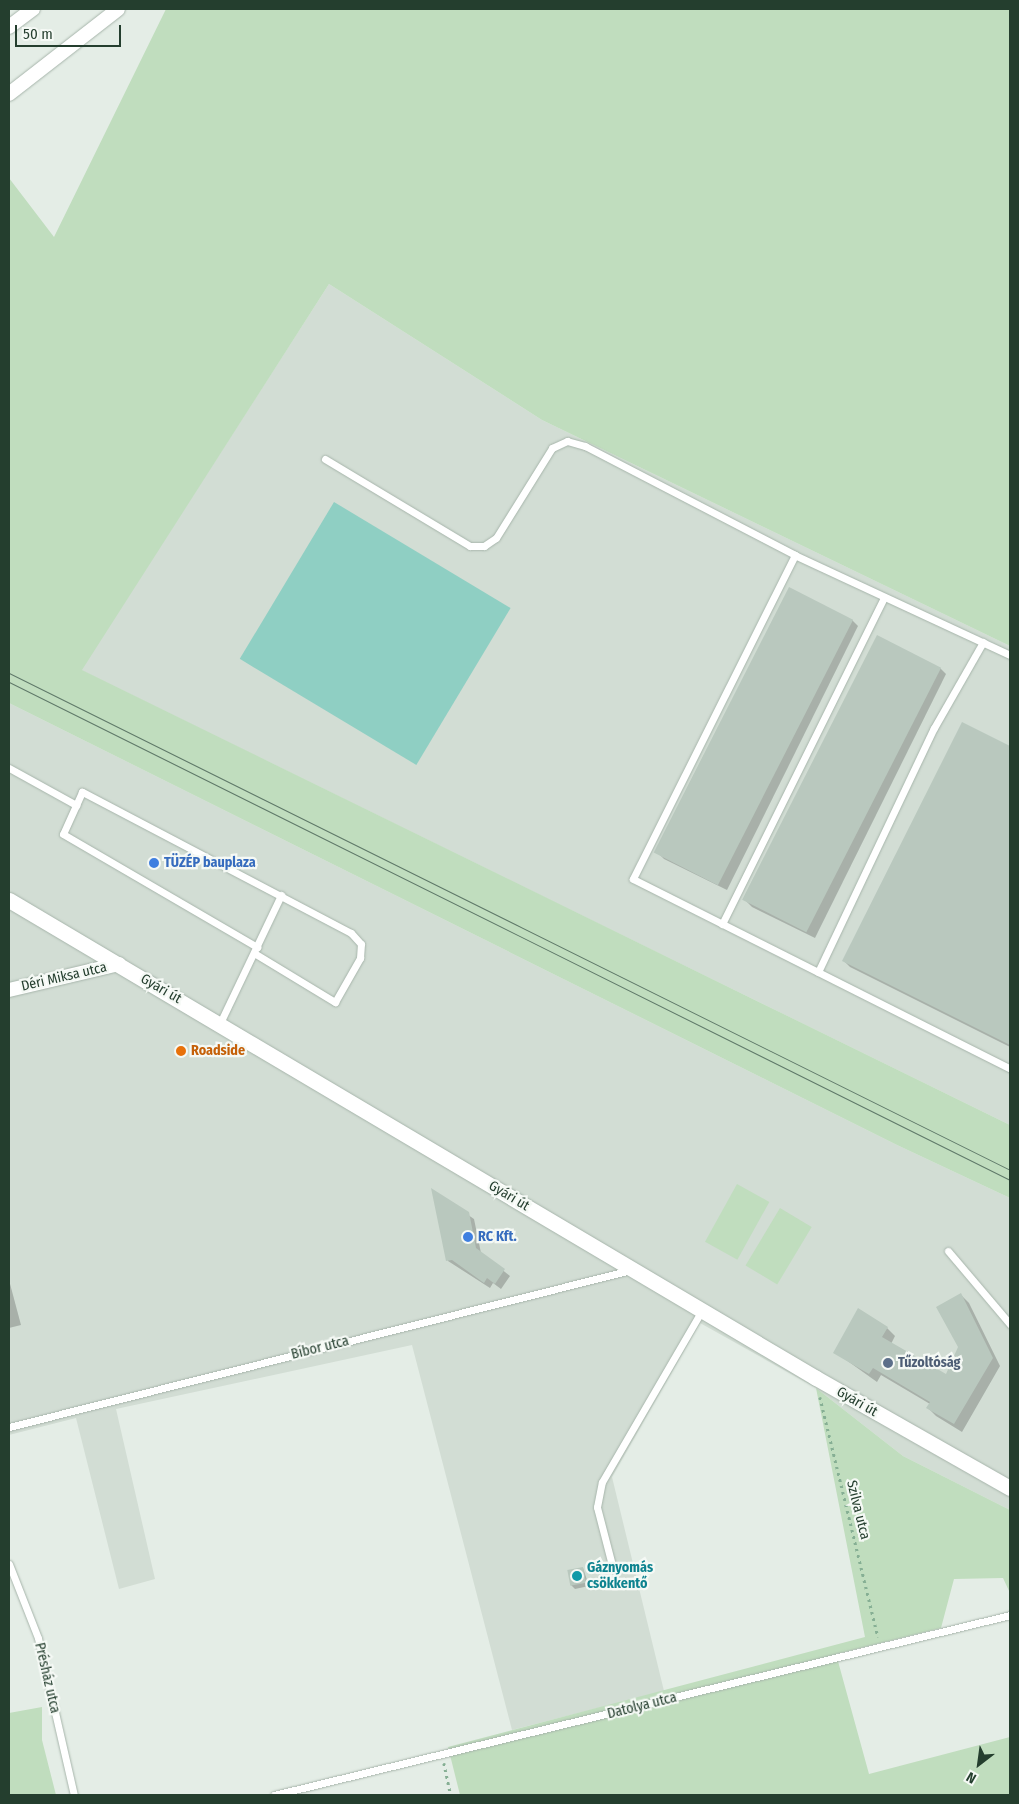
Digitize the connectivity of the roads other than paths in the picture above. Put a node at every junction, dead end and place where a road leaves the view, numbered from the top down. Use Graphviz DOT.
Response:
graph roads {
  1 [pos="33,9"];
  2 [pos="118,9"];
  3 [pos="9,27"];
  4 [pos="9,94"];
  5 [pos="325,459"];
  6 [pos="795,555"];
  7 [pos="884,597"];
  8 [pos="982,642"];
  9 [pos="1010,655"];
  10 [pos="9,768"];
  11 [pos="76,805"];
  12 [pos="281,895"];
  13 [pos="9,900"];
  14 [pos="722,924"];
  15 [pos="256,950"];
  16 [pos="119,964"];
  17 [pos="818,972"];
  18 [pos="9,990"];
  19 [pos="220,1023"];
  20 [pos="1010,1069"];
  21 [pos="948,1251"];
  22 [pos="632,1269"];
  23 [pos="702,1310"];
  24 [pos="1010,1324"];
  25 [pos="9,1428"];
  26 [pos="1010,1488"];
  27 [pos="9,1564"];
  28 [pos="613,1569"];
  29 [pos="1010,1616"];
  30 [pos="74,1795"];
  31 [pos="274,1795"];
  1 -- 3 [label="street"];
  2 -- 4 [label="street"];
  5 -- 6 [label="lane"];
  6 -- 7 [label="lane"];
  6 -- 14 [label="lane"];
  7 -- 8 [label="lane"];
  7 -- 14 [label="lane"];
  8 -- 9 [label="lane"];
  8 -- 17 [label="lane"];
  10 -- 11 [label="lane"];
  11 -- 12 [label="lane"];
  11 -- 15 [label="lane"];
  12 -- 15 [label="lane"];
  12 -- 15 [label="lane"];
  13 -- 16 [label="street, Gyári út"];
  14 -- 17 [label="lane"];
  15 -- 19 [label="lane"];
  16 -- 18 [label="street, Déri Miksa utca"];
  16 -- 19 [label="street, Gyári út"];
  17 -- 20 [label="lane"];
  19 -- 22 [label="street, Gyári út"];
  21 -- 24 [label="lane"];
  22 -- 23 [label="street, Gyári út"];
  22 -- 25 [label="lane, Bíbor utca"];
  23 -- 26 [label="street, Gyári út"];
  23 -- 28 [label="lane"];
  27 -- 30 [label="lane, Présház utca"];
  29 -- 31 [label="lane, Datolya utca"];
}
